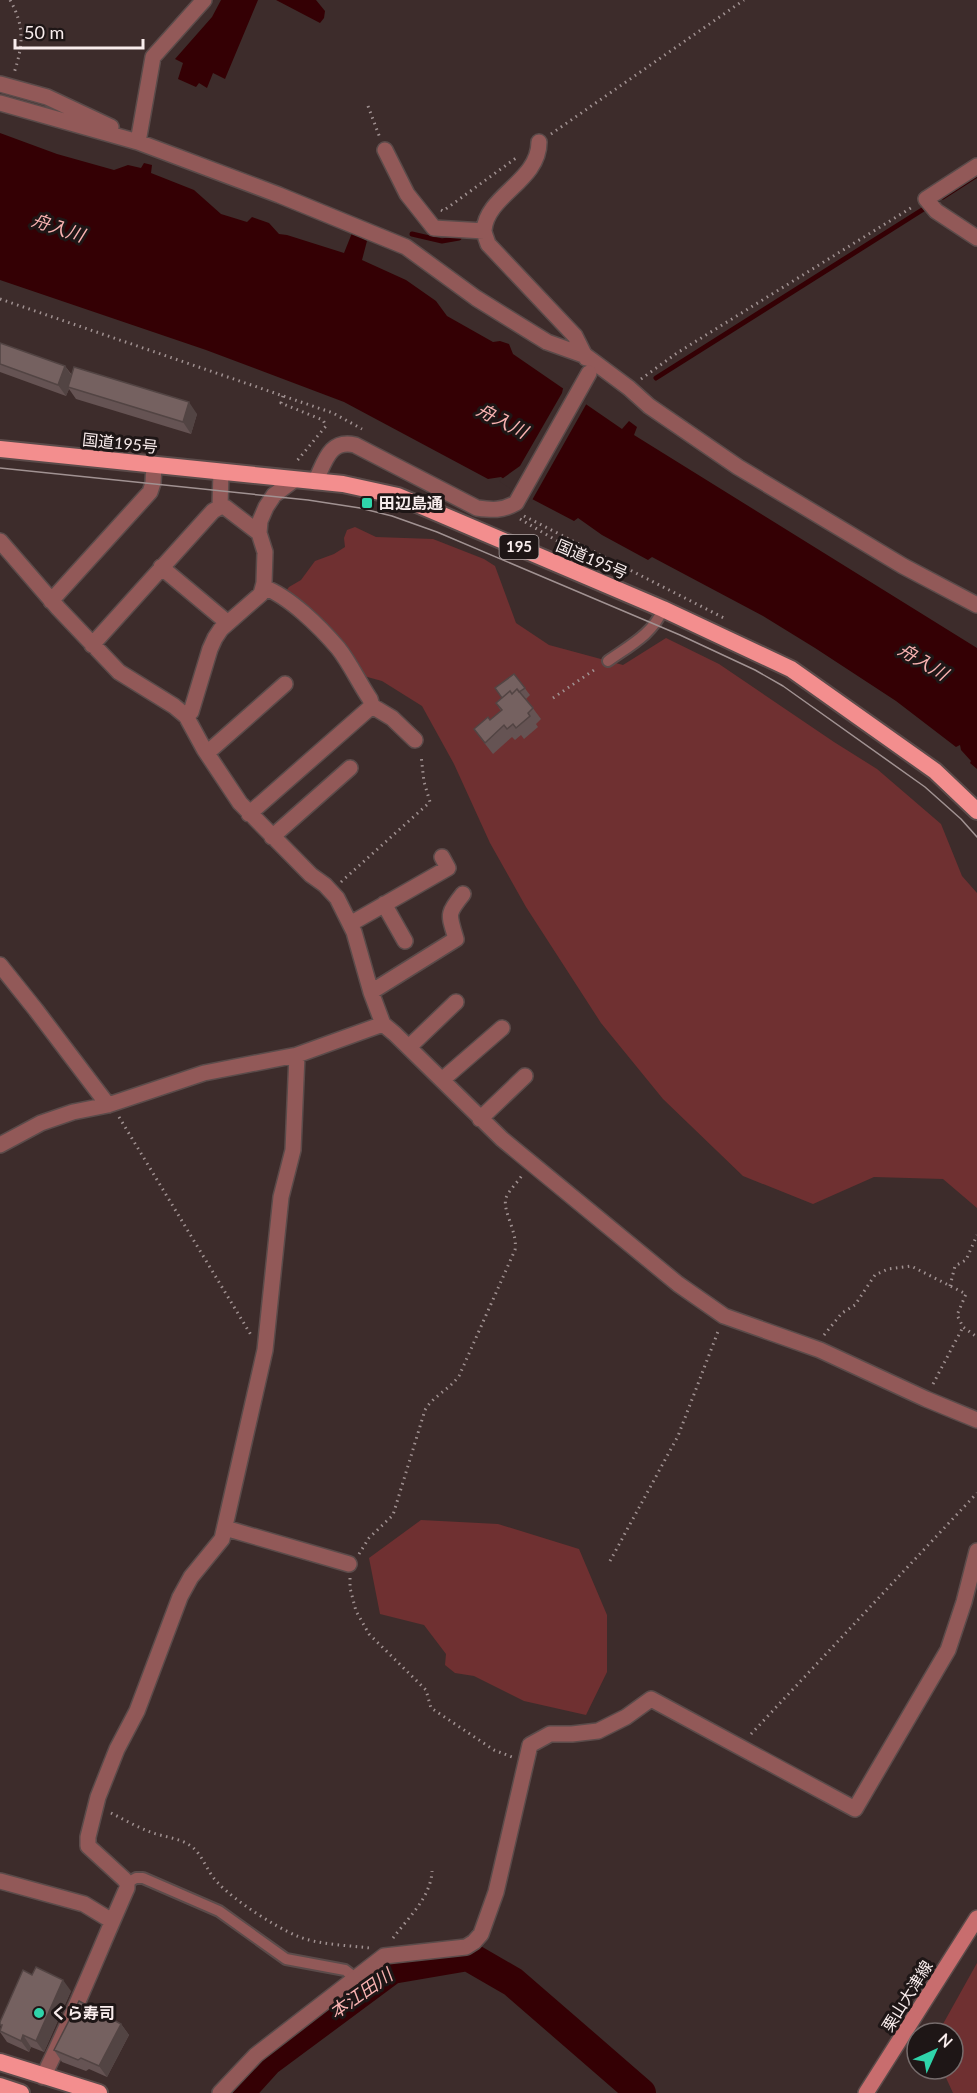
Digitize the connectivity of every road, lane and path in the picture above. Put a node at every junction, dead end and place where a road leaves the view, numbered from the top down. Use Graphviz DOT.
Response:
graph roads {
  1 [pos="10,0"];
  2 [pos="204,0"];
  3 [pos="744,0"];
  4 [pos="5,85"];
  5 [pos="0,104"];
  6 [pos="368,106"];
  7 [pos="138,142"];
  8 [pos="538,142"];
  9 [pos="385,150"];
  10 [pos="977,166"];
  11 [pos="926,199"];
  12 [pos="434,207"];
  13 [pos="484,231"];
  14 [pos="977,238"];
  15 [pos="0,299"];
  16 [pos="586,356"];
  17 [pos="628,388"];
  18 [pos="283,396"];
  19 [pos="364,430"];
  20 [pos="0,449"];
  21 [pos="154,465"];
  22 [pos="221,472"];
  23 [pos="292,475"];
  24 [pos="315,482"];
  25 [pos="220,507"];
  26 [pos="259,533"];
  27 [pos="0,542"];
  28 [pos="161,567"];
  29 [pos="263,587"];
  30 [pos="51,601"];
  31 [pos="977,605"];
  32 [pos="663,609"];
  33 [pos="228,623"];
  34 [pos="92,645"];
  35 [pos="608,661"];
  36 [pos="285,684"];
  37 [pos="553,698"];
  38 [pos="372,706"];
  39 [pos="186,716"];
  40 [pos="415,740"];
  41 [pos="207,753"];
  42 [pos="350,768"];
  43 [pos="977,810"];
  44 [pos="249,814"];
  45 [pos="272,837"];
  46 [pos="442,857"];
  47 [pos="331,891"];
  48 [pos="463,894"];
  49 [pos="384,904"];
  50 [pos="350,924"];
  51 [pos="405,941"];
  52 [pos="0,965"];
  53 [pos="371,992"];
  54 [pos="456,1002"];
  55 [pos="383,1024"];
  56 [pos="502,1028"];
  57 [pos="409,1047"];
  58 [pos="297,1055"];
  59 [pos="525,1076"];
  60 [pos="442,1080"];
  61 [pos="108,1105"];
  62 [pos="480,1119"];
  63 [pos="0,1144"];
  64 [pos="530,1163"];
  65 [pos="977,1235"];
  66 [pos="950,1286"];
  67 [pos="724,1316"];
  68 [pos="963,1327"];
  69 [pos="977,1337"];
  70 [pos="265,1348"];
  71 [pos="813,1348"];
  72 [pos="926,1400"];
  73 [pos="977,1420"];
  74 [pos="977,1493"];
  75 [pos="225,1528"];
  76 [pos="977,1551"];
  77 [pos="610,1561"];
  78 [pos="349,1564"];
  79 [pos="739,1747"];
  80 [pos="526,1763"];
  81 [pos="96,1805"];
  82 [pos="432,1871"];
  83 [pos="0,1881"];
  84 [pos="127,1883"];
  85 [pos="977,1918"];
  86 [pos="112,1921"];
  87 [pos="384,1956"];
  88 [pos="357,1978"];
  89 [pos="0,2062"];
  90 [pos="43,2077"];
  91 [pos="0,2086"];
  92 [pos="21,2093"];
  93 [pos="99,2093"];
  94 [pos="220,2093"];
  95 [pos="866,2093"];
  1 -- 4 [label="path"];
  2 -- 7 [label="street"];
  3 -- 8 [label="path"];
  4 -- 7 [label="street"];
  5 -- 7 [label="street"];
  6 -- 9 [label="path"];
  7 -- 16 [label="street"];
  8 -- 12 [label="path"];
  8 -- 13 [label="street"];
  9 -- 13 [label="street"];
  10 -- 11 [label="street"];
  11 -- 14 [label="street"];
  11 -- 17 [label="path"];
  13 -- 16 [label="street"];
  15 -- 18 [label="path"];
  16 -- 17 [label="street"];
  16 -- 24 [label="street"];
  17 -- 31 [label="street"];
  18 -- 19 [label="path"];
  18 -- 23 [label="path"];
  20 -- 21 [label="highway, 国道195号 / 195"];
  21 -- 22 [label="highway, 国道195号 / 195"];
  21 -- 30 [label="street"];
  22 -- 23 [label="highway, 国道195号 / 195"];
  22 -- 25 [label="street"];
  23 -- 24 [label="highway, 国道195号 / 195"];
  23 -- 26 [label="street"];
  24 -- 32 [label="highway, 国道195号 / 195"];
  25 -- 26 [label="street"];
  25 -- 28 [label="street"];
  26 -- 29 [label="street"];
  27 -- 30 [label="street"];
  28 -- 33 [label="street"];
  28 -- 34 [label="street"];
  29 -- 33 [label="street"];
  29 -- 38 [label="street"];
  30 -- 34 [label="street"];
  32 -- 35 [label="lane"];
  32 -- 43 [label="highway, 国道195号 / 195"];
  33 -- 39 [label="street"];
  34 -- 39 [label="street"];
  35 -- 37 [label="path"];
  36 -- 41 [label="street"];
  38 -- 40 [label="street"];
  38 -- 44 [label="street"];
  39 -- 41 [label="street"];
  40 -- 47 [label="path"];
  41 -- 44 [label="street"];
  42 -- 45 [label="street"];
  44 -- 45 [label="street"];
  45 -- 47 [label="street"];
  46 -- 49 [label="street"];
  47 -- 50 [label="street"];
  48 -- 53 [label="street"];
  49 -- 50 [label="street"];
  49 -- 51 [label="street"];
  50 -- 53 [label="street"];
  52 -- 61 [label="street"];
  53 -- 55 [label="street"];
  54 -- 57 [label="street"];
  55 -- 57 [label="street"];
  55 -- 58 [label="street"];
  56 -- 60 [label="street"];
  57 -- 60 [label="street"];
  58 -- 61 [label="street"];
  58 -- 70 [label="street"];
  59 -- 62 [label="street"];
  60 -- 62 [label="street"];
  61 -- 63 [label="street"];
  61 -- 70 [label="path"];
  62 -- 64 [label="street"];
  64 -- 67 [label="street"];
  64 -- 78 [label="path"];
  65 -- 66 [label="path"];
  66 -- 68 [label="path"];
  66 -- 71 [label="path"];
  67 -- 71 [label="street"];
  67 -- 77 [label="path"];
  68 -- 69 [label="path"];
  68 -- 72 [label="path"];
  70 -- 75 [label="street"];
  71 -- 72 [label="street"];
  72 -- 73 [label="street"];
  74 -- 79 [label="path"];
  75 -- 78 [label="street"];
  75 -- 81 [label="street"];
  76 -- 79 [label="street"];
  78 -- 80 [label="path"];
  79 -- 80 [label="street"];
  80 -- 87 [label="street"];
  81 -- 84 [label="street"];
  81 -- 87 [label="path"];
  82 -- 87 [label="path"];
  83 -- 86 [label="street"];
  84 -- 86 [label="street"];
  84 -- 88 [label="lane"];
  85 -- 95 [label="main road, 栗山大津線"];
  86 -- 90 [label="street"];
  87 -- 88 [label="street"];
  88 -- 94 [label="street"];
  89 -- 90 [label="highway"];
  90 -- 93 [label="highway"];
  91 -- 92 [label="highway"];
}
